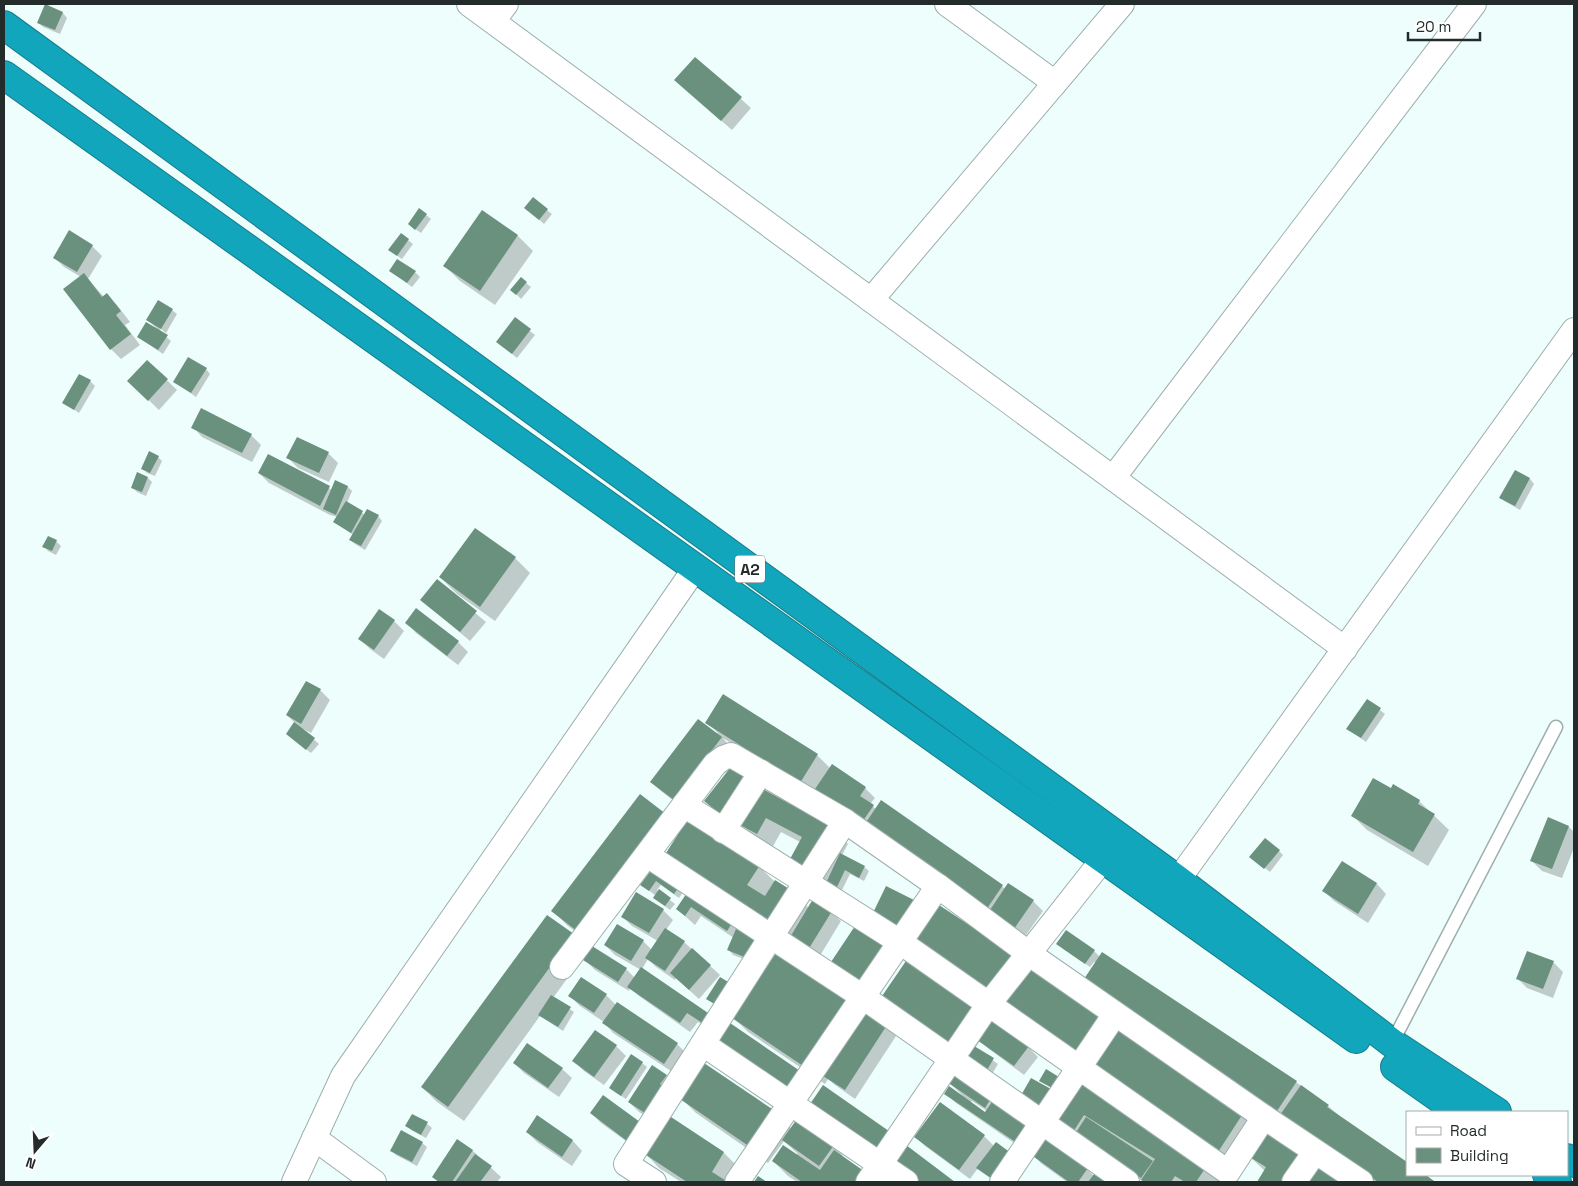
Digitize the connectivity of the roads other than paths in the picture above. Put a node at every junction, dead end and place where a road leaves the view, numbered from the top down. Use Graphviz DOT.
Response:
graph roads {
  1 [pos="469,4"];
  2 [pos="947,4"];
  3 [pos="1122,4"];
  4 [pos="1474,4"];
  5 [pos="500,13"];
  6 [pos="4,25"];
  7 [pos="4,74"];
  8 [pos="1055,83"];
  9 [pos="871,300"];
  10 [pos="1574,330"];
  11 [pos="1114,478"];
  12 [pos="696,568"];
  13 [pos="1345,649"];
  14 [pos="1556,727"];
  15 [pos="761,772"];
  16 [pos="684,805"];
  17 [pos="845,821"];
  18 [pos="723,830"];
  19 [pos="647,855"];
  20 [pos="1104,858"];
  21 [pos="1178,880"];
  22 [pos="806,884"];
  23 [pos="938,886"];
  24 [pos="771,937"];
  25 [pos="900,942"];
  26 [pos="1028,953"];
  27 [pos="562,967"];
  28 [pos="863,997"];
  29 [pos="988,1005"];
  30 [pos="1115,1014"];
  31 [pos="1392,1043"];
  32 [pos="703,1044"];
  33 [pos="951,1058"];
  34 [pos="1079,1068"];
  35 [pos="790,1105"];
  36 [pos="1458,1111"];
  37 [pos="1495,1111"];
  38 [pos="1264,1117"];
  39 [pos="1042,1124"];
  40 [pos="314,1138"];
  41 [pos="1315,1152"];
  42 [pos="874,1174"];
  43 [pos="1224,1177"];
  44 [pos="294,1182"];
  45 [pos="374,1182"];
  46 [pos="654,1182"];
  47 [pos="737,1182"];
  48 [pos="906,1182"];
  49 [pos="1002,1182"];
  50 [pos="1126,1182"];
  51 [pos="1294,1182"];
  52 [pos="1362,1182"];
  1 -- 5 [label="street"];
  2 -- 8 [label="street"];
  3 -- 8 [label="street"];
  4 -- 11 [label="street"];
  5 -- 9 [label="street"];
  6 -- 21 [label="highway, A2"];
  7 -- 12 [label="highway, A2"];
  8 -- 9 [label="street"];
  9 -- 11 [label="street"];
  10 -- 13 [label="street"];
  11 -- 13 [label="street"];
  12 -- 20 [label="highway, A2"];
  12 -- 40 [label="street"];
  13 -- 21 [label="street"];
  14 -- 31 [label="lane"];
  15 -- 16 [label="street"];
  15 -- 17 [label="street"];
  15 -- 18 [label="street"];
  16 -- 18 [label="street"];
  16 -- 19 [label="street"];
  17 -- 22 [label="street"];
  17 -- 23 [label="street"];
  18 -- 22 [label="street"];
  19 -- 24 [label="street"];
  19 -- 27 [label="street"];
  20 -- 26 [label="street"];
  20 -- 36 [label="highway, A2"];
  21 -- 31 [label="highway, A2"];
  22 -- 24 [label="street"];
  22 -- 25 [label="street"];
  23 -- 25 [label="street"];
  23 -- 26 [label="street"];
  24 -- 28 [label="street"];
  24 -- 32 [label="street"];
  25 -- 28 [label="street"];
  25 -- 29 [label="street"];
  26 -- 29 [label="street"];
  26 -- 30 [label="street"];
  28 -- 33 [label="street"];
  28 -- 35 [label="street"];
  29 -- 33 [label="street"];
  29 -- 34 [label="street"];
  30 -- 34 [label="street"];
  30 -- 38 [label="street"];
  31 -- 37 [label="highway, A2"];
  32 -- 35 [label="street"];
  32 -- 46 [label="street"];
  33 -- 39 [label="street"];
  33 -- 42 [label="street"];
  34 -- 39 [label="street"];
  34 -- 43 [label="street"];
  35 -- 42 [label="street"];
  35 -- 47 [label="street"];
  38 -- 41 [label="street"];
  38 -- 43 [label="street"];
  39 -- 49 [label="street"];
  39 -- 50 [label="street"];
  40 -- 44 [label="street"];
  40 -- 45 [label="street"];
  41 -- 51 [label="street"];
  41 -- 52 [label="street"];
  42 -- 48 [label="street"];
}
